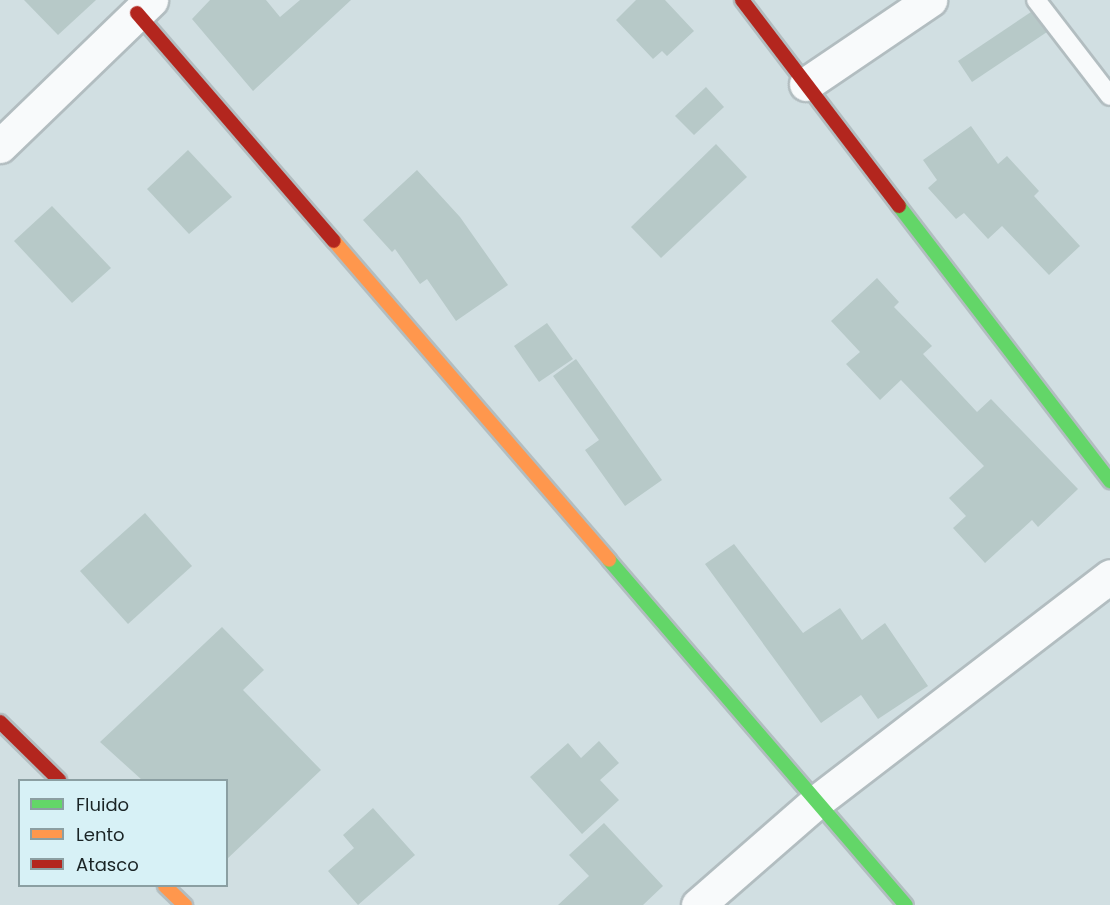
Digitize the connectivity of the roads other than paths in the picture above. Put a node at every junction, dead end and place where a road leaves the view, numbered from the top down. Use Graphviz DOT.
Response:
graph roads {
  1 [pos="742,0"];
  2 [pos="930,0"];
  3 [pos="1036,0"];
  4 [pos="144,6"];
  5 [pos="806,84"];
  6 [pos="1110,96"];
  7 [pos="0,146"];
  8 [pos="1110,481"];
  9 [pos="1110,576"];
  10 [pos="0,722"];
  11 [pos="58,779"];
  12 [pos="816,802"];
  13 [pos="167,887"];
  14 [pos="185,905"];
  15 [pos="698,905"];
  16 [pos="906,905"];
  1 -- 5 [label="street"];
  2 -- 5 [label="street"];
  3 -- 6 [label="lane"];
  4 -- 7 [label="street"];
  4 -- 12 [label="street"];
  5 -- 8 [label="street"];
  9 -- 12 [label="street"];
  10 -- 11 [label="street"];
  12 -- 15 [label="street"];
  12 -- 16 [label="street"];
  13 -- 14 [label="street"];
}
